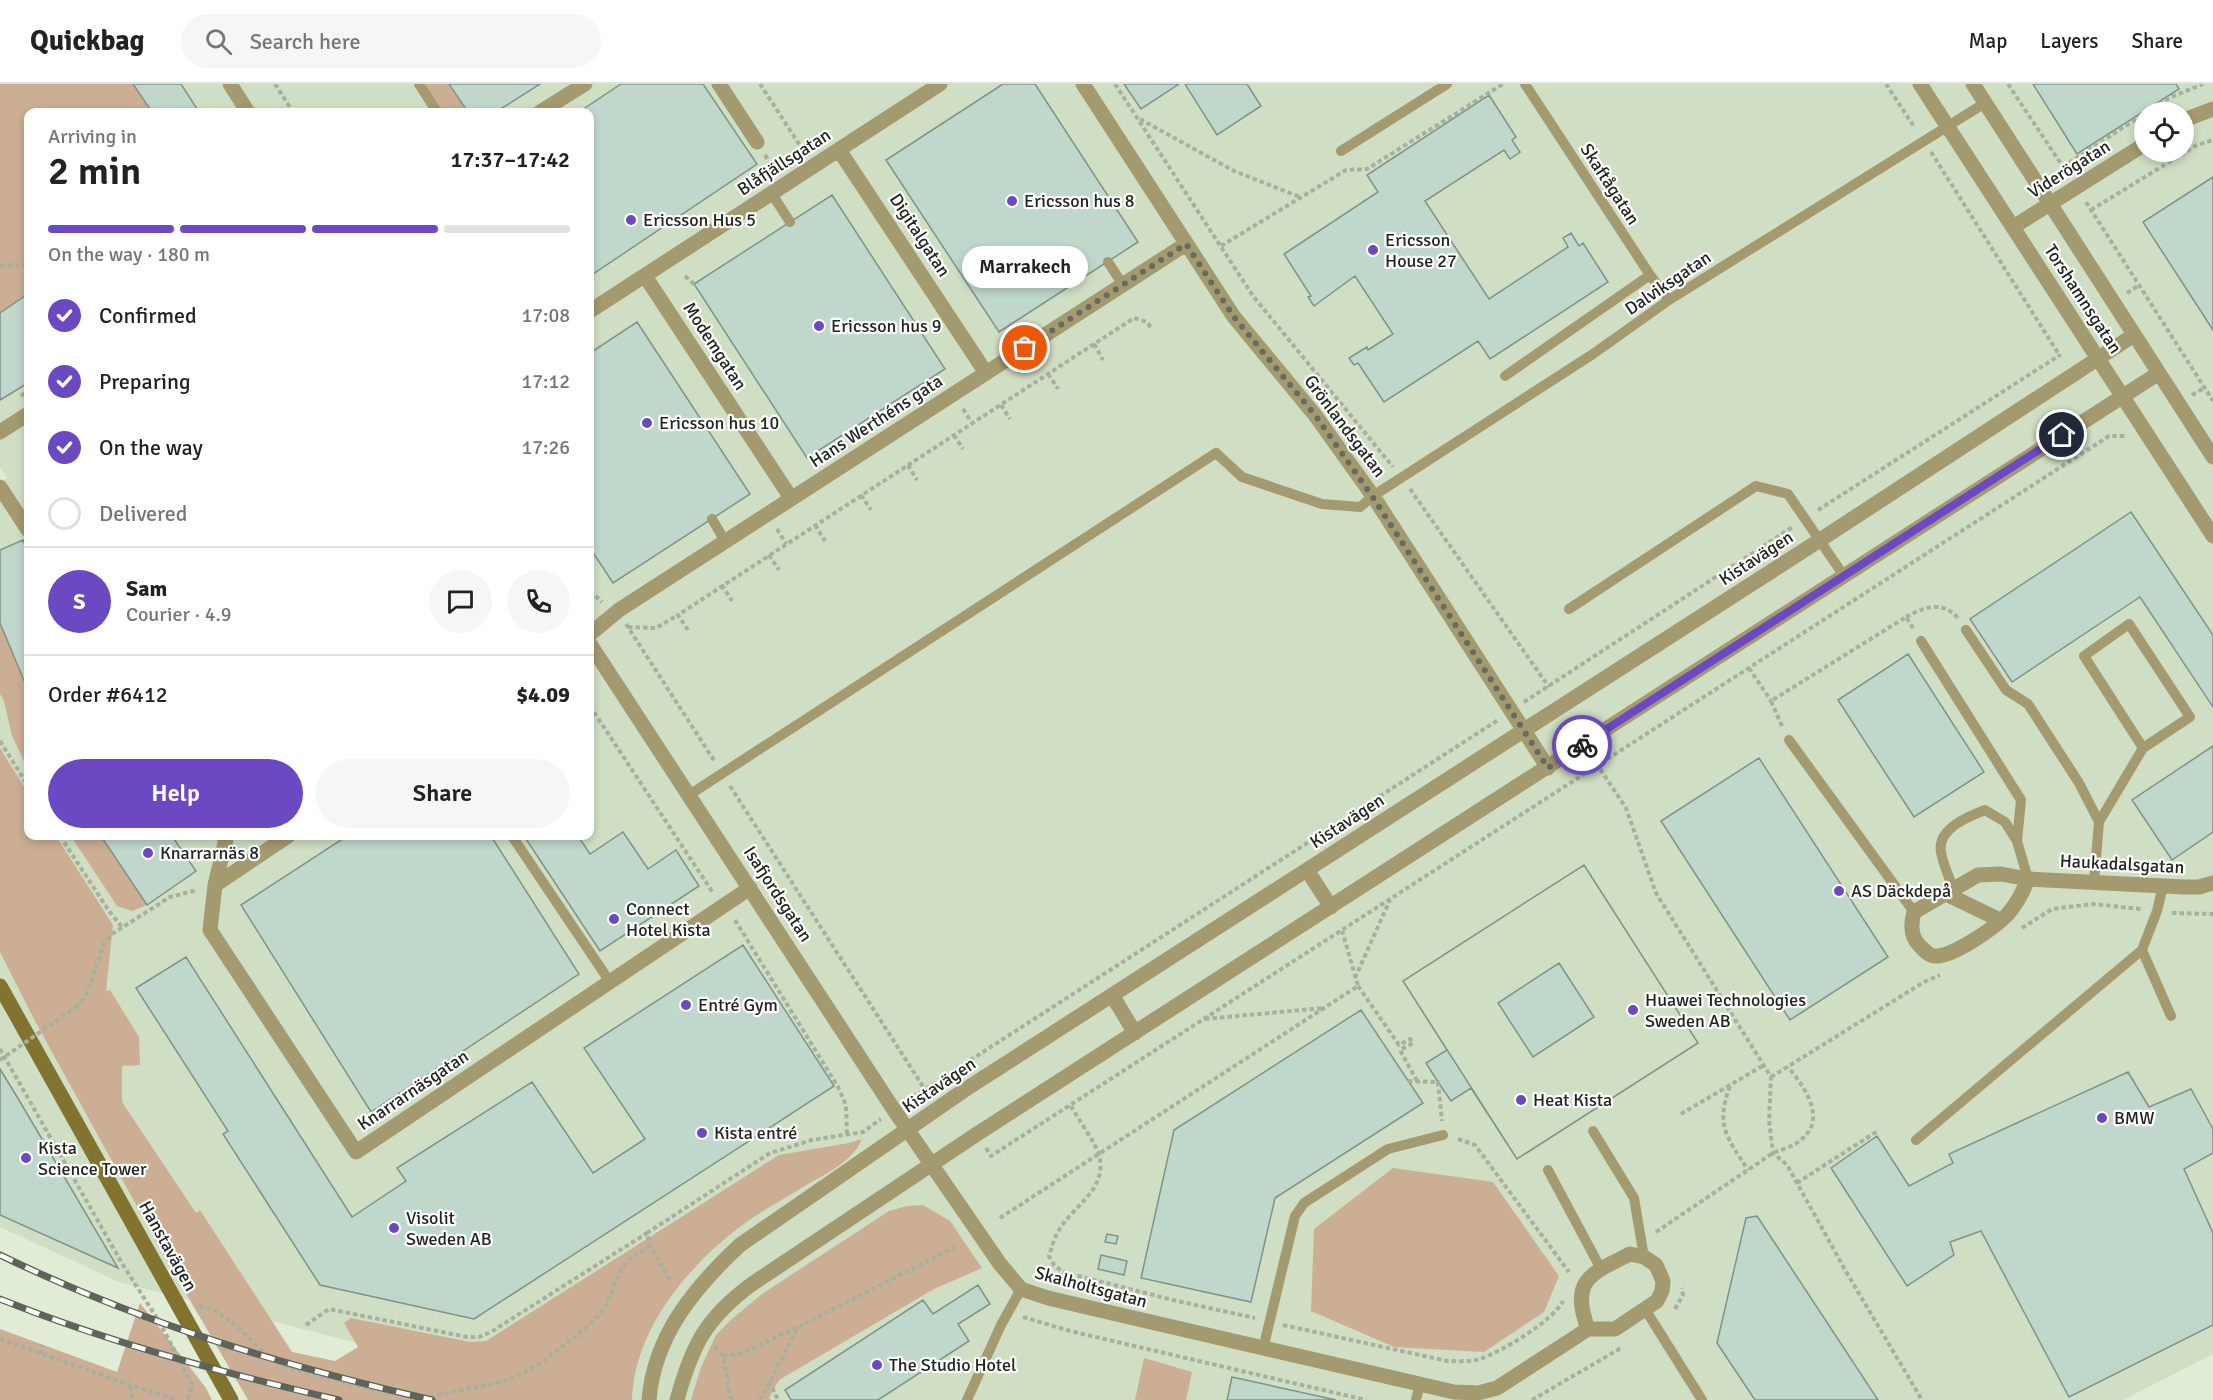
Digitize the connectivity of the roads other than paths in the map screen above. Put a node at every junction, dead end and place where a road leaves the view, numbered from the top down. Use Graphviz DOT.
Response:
graph roads {
  1 [pos="230,84"];
  2 [pos="419,84"];
  3 [pos="585,84"];
  4 [pos="720,84"];
  5 [pos="940,84"];
  6 [pos="1083,84"];
  7 [pos="1447,84"];
  8 [pos="1525,84"];
  9 [pos="1920,84"];
  10 [pos="1973,84"];
  11 [pos="1985,103"];
  12 [pos="245,108"];
  13 [pos="434,108"];
  14 [pos="546,108"];
  15 [pos="2213,109"];
  16 [pos="2194,116"];
  17 [pos="1947,126"];
  18 [pos="758,142"];
  19 [pos="839,150"];
  20 [pos="1341,151"];
  21 [pos="2134,151"];
  22 [pos="772,194"];
  23 [pos="2050,205"];
  24 [pos="790,222"];
  25 [pos="2013,227"];
  26 [pos="1186,244"];
  27 [pos="1108,262"];
  28 [pos="1650,275"];
  29 [pos="645,276"];
  30 [pos="1123,285"];
  31 [pos="1669,300"];
  32 [pos="594,308"];
  33 [pos="2134,335"];
  34 [pos="2098,358"];
  35 [pos="986,373"];
  36 [pos="2159,373"];
  37 [pos="1505,376"];
  38 [pos="2123,396"];
  39 [pos="24,417"];
  40 [pos="0,432"];
  41 [pos="2213,457"];
  42 [pos="0,487"];
  43 [pos="1372,496"];
  44 [pos="791,498"];
  45 [pos="712,519"];
  46 [pos="24,524"];
  47 [pos="2213,536"];
  48 [pos="1820,540"];
  49 [pos="725,541"];
  50 [pos="1844,576"];
  51 [pos="1569,609"];
  52 [pos="1966,630"];
  53 [pos="594,631"];
  54 [pos="1921,641"];
  55 [pos="594,650"];
  56 [pos="1524,730"];
  57 [pos="1789,740"];
  58 [pos="2143,748"];
  59 [pos="1548,768"];
  60 [pos="689,795"];
  61 [pos="2099,822"];
  62 [pos="226,840"];
  63 [pos="275,840"];
  64 [pos="515,840"];
  65 [pos="2017,841"];
  66 [pos="1307,870"];
  67 [pos="2028,879"];
  68 [pos="2094,882"];
  69 [pos="2213,883"];
  70 [pos="215,885"];
  71 [pos="2163,886"];
  72 [pos="750,888"];
  73 [pos="1949,891"];
  74 [pos="1332,907"];
  75 [pos="1914,912"];
  76 [pos="2000,920"];
  77 [pos="2142,950"];
  78 [pos="610,982"];
  79 [pos="0,986"];
  80 [pos="1112,995"];
  81 [pos="2171,1016"];
  82 [pos="1135,1033"];
  83 [pos="909,1129"];
  84 [pos="1593,1131"];
  85 [pos="1443,1135"];
  86 [pos="1916,1140"];
  87 [pos="933,1165"];
  88 [pos="1548,1170"];
  89 [pos="1644,1257"];
  90 [pos="1598,1263"];
  91 [pos="1021,1289"];
  92 [pos="1645,1309"];
  93 [pos="1588,1329"];
  94 [pos="1263,1349"];
  95 [pos="1420,1384"];
  96 [pos="1455,1396"];
  97 [pos="231,1400"];
  98 [pos="649,1400"];
  99 [pos="677,1400"];
  100 [pos="967,1400"];
  101 [pos="1416,1400"];
  102 [pos="1702,1400"];
  1 -- 12 [label="street"];
  2 -- 13 [label="lane"];
  3 -- 14 [label="street"];
  4 -- 18 [label="street"];
  5 -- 19 [label="street, Blåfjällsgatan"];
  6 -- 26 [label="street, Grönlandsgatan"];
  7 -- 20 [label="lane"];
  8 -- 28 [label="lane, Skaftågatan"];
  9 -- 17 [label="street, Torshamnsgatan"];
  10 -- 11 [label="street, Torshamnsgatan"];
  11 -- 17 [label="lane, Dalviksgatan"];
  11 -- 23 [label="street, Torshamnsgatan"];
  15 -- 16 [label="street"];
  17 -- 25 [label="street, Torshamnsgatan"];
  17 -- 31 [label="lane, Dalviksgatan"];
  19 -- 22 [label="street, Blåfjällsgatan"];
  19 -- 35 [label="street, Digitalgatan"];
  21 -- 23 [label="street, Viderögatan"];
  22 -- 24 [label="lane"];
  22 -- 29 [label="street, Blåfjällsgatan"];
  23 -- 25 [label="street, Viderögatan"];
  23 -- 33 [label="street, Torshamnsgatan"];
  25 -- 34 [label="street, Torshamnsgatan"];
  26 -- 30 [label="street, Hans Werthéns gata"];
  26 -- 43 [label="street, Grönlandsgatan"];
  27 -- 30 [label="lane"];
  28 -- 31 [label="lane, Skaftågatan"];
  28 -- 37 [label="lane"];
  29 -- 32 [label="street, Blåfjällsgatan"];
  29 -- 44 [label="street, Modemgatan"];
  30 -- 35 [label="street, Hans Werthéns gata"];
  31 -- 43 [label="lane, Dalviksgatan"];
  33 -- 34 [label="street, Kistavägen"];
  33 -- 36 [label="street, Torshamnsgatan"];
  34 -- 38 [label="street, Torshamnsgatan"];
  34 -- 48 [label="street, Kistavägen"];
  35 -- 44 [label="street, Hans Werthéns gata"];
  36 -- 38 [label="street"];
  36 -- 41 [label="street, Torshamnsgatan"];
  38 -- 47 [label="street, Torshamnsgatan"];
  38 -- 50 [label="street"];
  39 -- 40 [label="street"];
  42 -- 46 [label="street"];
  43 -- 56 [label="street, Grönlandsgatan"];
  43 -- 60 [label="lane, Dalviksgatan"];
  44 -- 49 [label="street, Hans Werthéns gata"];
  45 -- 49 [label="lane"];
  48 -- 50 [label="lane"];
  48 -- 51 [label="lane"];
  48 -- 56 [label="street, Kistavägen"];
  49 -- 53 [label="street, Hans Werthéns gata"];
  50 -- 59 [label="street"];
  52 -- 61 [label="lane"];
  54 -- 65 [label="lane"];
  55 -- 60 [label="street, Isafjordsgatan"];
  56 -- 59 [label="street, Grönlandsgatan"];
  56 -- 66 [label="street, Kistavägen"];
  57 -- 75 [label="lane"];
  58 -- 58 [label="lane"];
  58 -- 61 [label="lane"];
  59 -- 74 [label="street"];
  60 -- 72 [label="street, Isafjordsgatan"];
  61 -- 68 [label="lane"];
  62 -- 70 [label="street, Knarrarnäsgatan"];
  63 -- 70 [label="street"];
  64 -- 78 [label="lane"];
  65 -- 67 [label="lane"];
  65 -- 73 [label="lane"];
  66 -- 74 [label="street"];
  66 -- 80 [label="street, Kistavägen"];
  67 -- 68 [label="street, Haukadalsgatan"];
  67 -- 73 [label="street, Haukadalsgatan"];
  67 -- 76 [label="street"];
  68 -- 71 [label="street, Haukadalsgatan"];
  69 -- 71 [label="street, Haukadalsgatan"];
  70 -- 78 [label="street, Knarrarnäsgatan"];
  71 -- 77 [label="lane"];
  72 -- 78 [label="street, Knarrarnäsgatan"];
  72 -- 83 [label="street, Isafjordsgatan"];
  73 -- 75 [label="street, Haukadalsgatan"];
  73 -- 76 [label="street"];
  74 -- 82 [label="street"];
  75 -- 76 [label="street"];
  77 -- 81 [label="lane"];
  77 -- 86 [label="lane"];
  79 -- 97 [label="main road, Hanstavägen"];
  80 -- 82 [label="street"];
  80 -- 83 [label="street, Kistavägen"];
  82 -- 87 [label="street"];
  83 -- 87 [label="street, Isafjordsgatan"];
  83 -- 98 [label="street, Kistavägen"];
  84 -- 89 [label="lane"];
  85 -- 94 [label="lane"];
  87 -- 91 [label="street, Skalholtsgatan"];
  87 -- 99 [label="street"];
  88 -- 90 [label="lane"];
  89 -- 90 [label="street"];
  89 -- 92 [label="street, Skalholtsgatan"];
  90 -- 93 [label="street"];
  91 -- 94 [label="street, Skalholtsgatan"];
  91 -- 100 [label="lane"];
  92 -- 93 [label="street, Skalholtsgatan"];
  92 -- 102 [label="lane"];
  93 -- 96 [label="street, Skalholtsgatan"];
  94 -- 95 [label="street, Skalholtsgatan"];
  95 -- 96 [label="street, Skalholtsgatan"];
  95 -- 101 [label="lane"];
}
